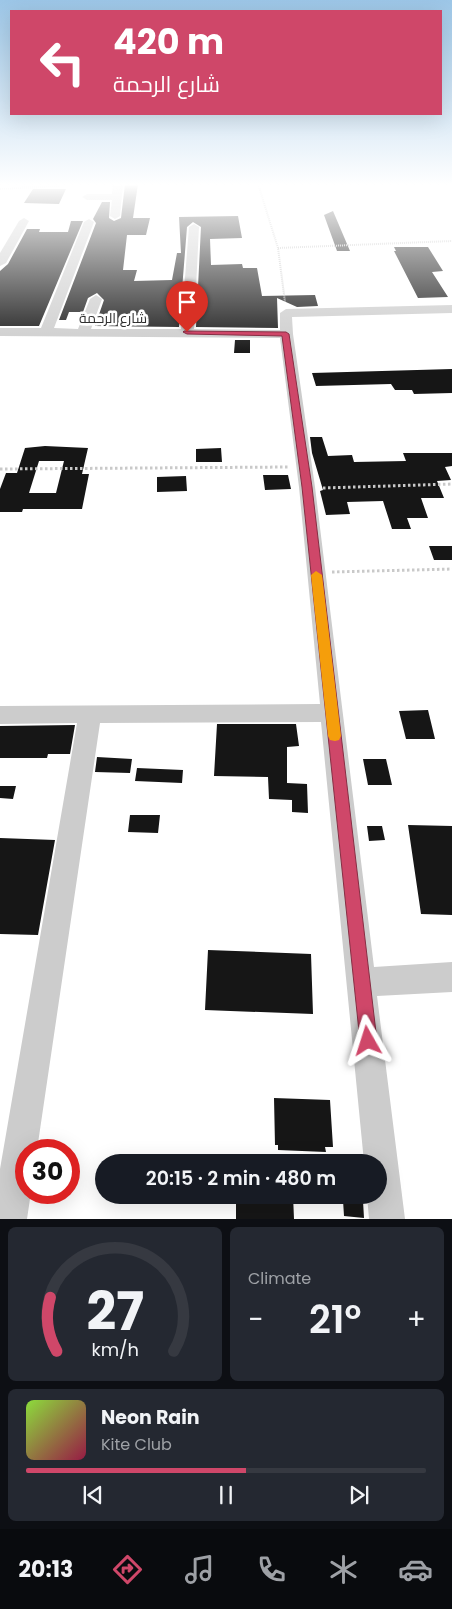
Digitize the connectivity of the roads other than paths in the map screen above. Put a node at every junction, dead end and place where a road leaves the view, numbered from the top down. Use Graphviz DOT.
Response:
graph roads {
  1 [pos="13,241"];
  2 [pos="82,241"];
  3 [pos="193,241"];
  4 [pos="0,263"];
  5 [pos="96,299"];
  6 [pos="452,309"];
  7 [pos="286,324"];
  8 [pos="0,332"];
  9 [pos="187,332"];
  10 [pos="46,333"];
  11 [pos="83,333"];
  12 [pos="332,714"];
  13 [pos="90,715"];
  14 [pos="0,716"];
  15 [pos="452,977"];
  16 [pos="362,982"];
  17 [pos="9,1219"];
  18 [pos="387,1219"];
  1 -- 4 [label="street"];
  2 -- 10 [label="street"];
  3 -- 9 [label="street"];
  5 -- 11 [label="street"];
  6 -- 7 [label="street, شارع الرحمة"];
  7 -- 9 [label="street, شارع الرحمة"];
  7 -- 12 [label="street"];
  8 -- 10 [label="street, شارع الرحمة"];
  9 -- 11 [label="street, شارع الرحمة"];
  10 -- 11 [label="street, شارع الرحمة"];
  12 -- 13 [label="street"];
  12 -- 16 [label="street"];
  13 -- 14 [label="street"];
  13 -- 17 [label="street"];
  15 -- 16 [label="street"];
  16 -- 18 [label="street"];
}
